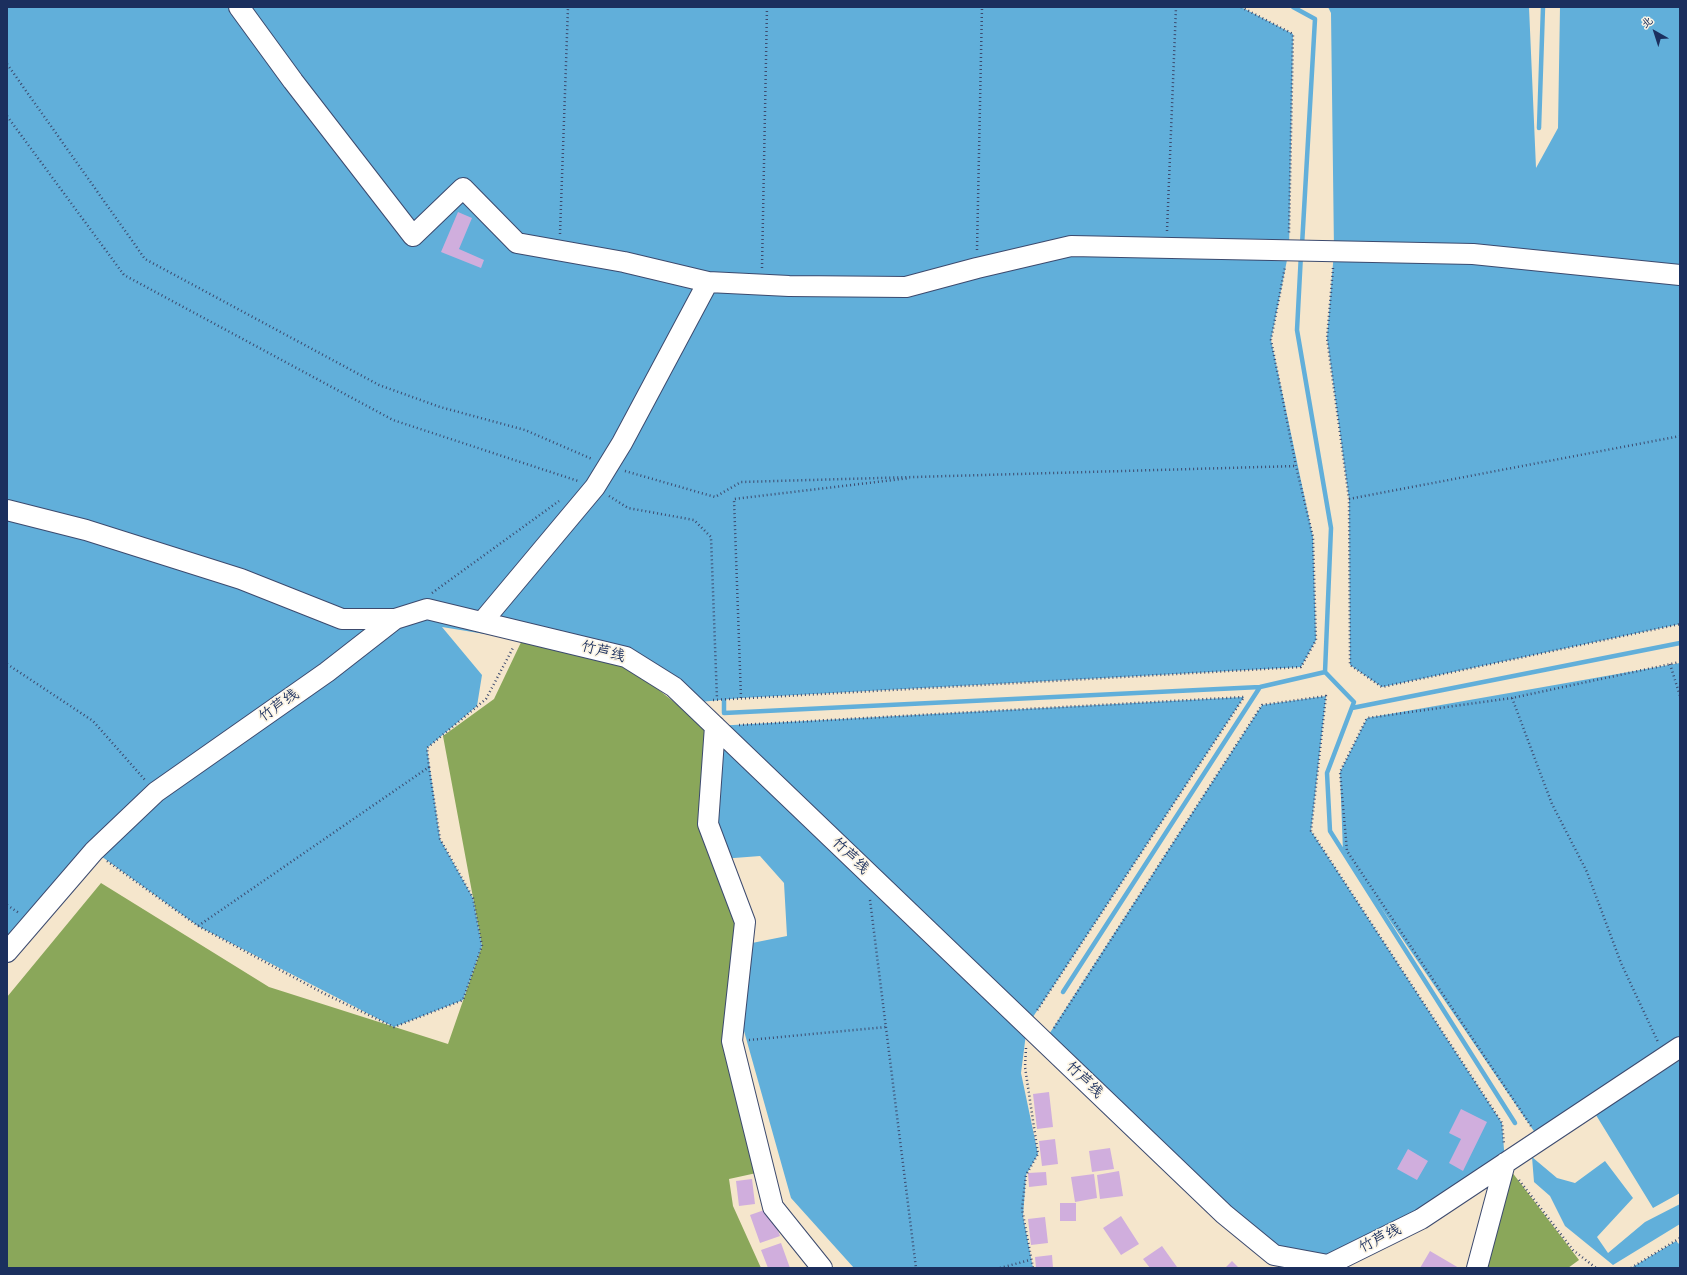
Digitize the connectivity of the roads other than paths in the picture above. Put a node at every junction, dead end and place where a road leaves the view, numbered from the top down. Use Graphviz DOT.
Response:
graph roads {
  1 [pos="239,7"];
  2 [pos="1680,275"];
  3 [pos="708,282"];
  4 [pos="7,510"];
  5 [pos="395,619"];
  6 [pos="482,622"];
  7 [pos="715,726"];
  8 [pos="7,952"];
  9 [pos="1672,1052"];
  10 [pos="1505,1163"];
  11 [pos="822,1268"];
  12 [pos="1477,1268"];
  1 -- 3 [label="street"];
  2 -- 3 [label="street"];
  3 -- 6 [label="street"];
  4 -- 5 [label="street"];
  5 -- 6 [label="street, 竹芦线"];
  5 -- 8 [label="street, 竹芦线"];
  6 -- 7 [label="street, 竹芦线"];
  7 -- 10 [label="street, 竹芦线"];
  7 -- 11 [label="street"];
  9 -- 10 [label="street, 竹芦线"];
  10 -- 12 [label="street"];
}
